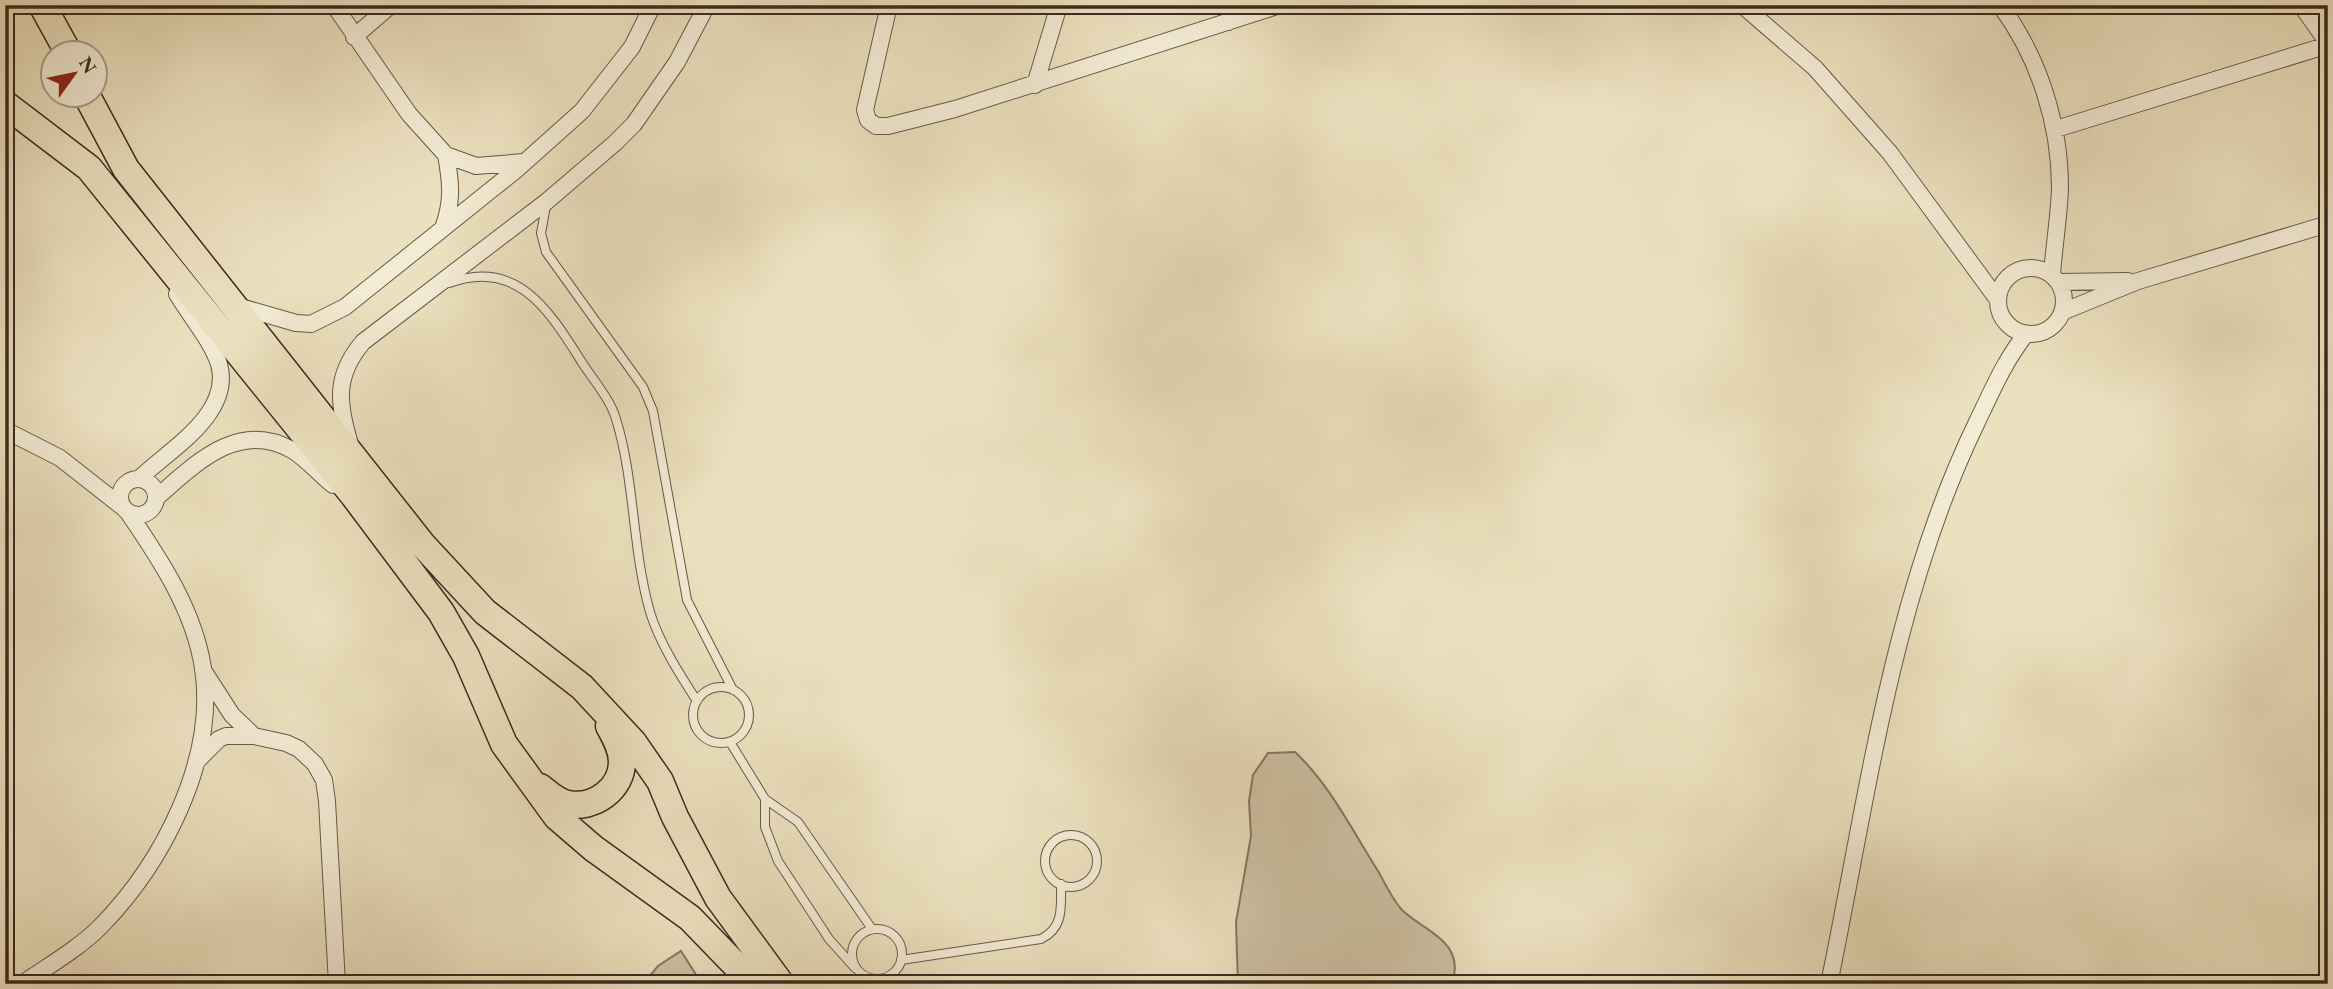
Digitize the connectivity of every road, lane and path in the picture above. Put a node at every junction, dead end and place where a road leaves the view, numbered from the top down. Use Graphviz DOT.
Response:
graph roads {
  1 [pos="42,5"];
  2 [pos="334,5"];
  3 [pos="391,5"];
  4 [pos="653,5"];
  5 [pos="706,5"];
  6 [pos="889,5"];
  7 [pos="1059,5"];
  8 [pos="1235,5"];
  9 [pos="1280,5"];
  10 [pos="1742,5"];
  11 [pos="2000,5"];
  12 [pos="2301,5"];
  13 [pos="1229,22"];
  14 [pos="354,37"];
  15 [pos="60,38"];
  16 [pos="2328,44"];
  17 [pos="1035,85"];
  18 [pos="5,104"];
  19 [pos="93,108"];
  20 [pos="2056,129"];
  21 [pos="446,155"];
  22 [pos="526,161"];
  23 [pos="549,199"];
  24 [pos="120,203"];
  25 [pos="2328,224"];
  26 [pos="442,230"];
  27 [pos="1962,252"];
  28 [pos="2050,275"];
  29 [pos="2005,281"];
  30 [pos="2138,281"];
  31 [pos="426,292"];
  32 [pos="1998,300"];
  33 [pos="233,305"];
  34 [pos="2062,312"];
  35 [pos="2021,332"];
  36 [pos="5,430"];
  37 [pos="355,460"];
  38 [pos="85,475"];
  39 [pos="136,480"];
  40 [pos="155,502"];
  41 [pos="126,510"];
  42 [pos="369,517"];
  43 [pos="156,554"];
  44 [pos="203,670"];
  45 [pos="582,687"];
  46 [pos="733,690"];
  47 [pos="697,701"];
  48 [pos="254,736"];
  49 [pos="730,742"];
  50 [pos="194,763"];
  51 [pos="528,778"];
  52 [pos="765,799"];
  53 [pos="1061,884"];
  54 [pos="872,929"];
  55 [pos="901,960"];
  56 [pos="855,968"];
  57 [pos="22,984"];
  58 [pos="337,984"];
  59 [pos="754,984"];
  60 [pos="781,984"];
  61 [pos="1829,984"];
  1 -- 15 [label="main road"];
  2 -- 14 [label="street"];
  3 -- 14 [label="street"];
  4 -- 22 [label="street"];
  5 -- 23 [label="street"];
  6 -- 17 [label="street"];
  7 -- 17 [label="street"];
  8 -- 13 [label="street"];
  9 -- 13 [label="street"];
  10 -- 27 [label="street"];
  11 -- 20 [label="street"];
  12 -- 16 [label="street"];
  13 -- 17 [label="street"];
  14 -- 21 [label="street"];
  16 -- 20 [label="street"];
  18 -- 24 [label="main road"];
  19 -- 33 [label="main road"];
  20 -- 28 [label="street"];
  21 -- 22 [label="street"];
  21 -- 26 [label="street"];
  22 -- 26 [label="street"];
  23 -- 31 [label="street"];
  23 -- 46 [label="lane"];
  24 -- 39 [label="street"];
  24 -- 42 [label="main road"];
  25 -- 30 [label="street"];
  26 -- 33 [label="street"];
  27 -- 29 [label="street"];
  27 -- 32 [label="street"];
  28 -- 29 [label="street"];
  28 -- 30 [label="street"];
  28 -- 34 [label="street"];
  29 -- 32 [label="street"];
  30 -- 34 [label="street"];
  31 -- 37 [label="street"];
  31 -- 47 [label="lane"];
  32 -- 35 [label="street"];
  33 -- 37 [label="main road"];
  34 -- 35 [label="street"];
  35 -- 61 [label="street"];
  36 -- 38 [label="street"];
  37 -- 45 [label="main road"];
  38 -- 39 [label="street"];
  38 -- 41 [label="street"];
  39 -- 40 [label="street"];
  39 -- 41 [label="street"];
  40 -- 41 [label="street"];
  40 -- 42 [label="street"];
  40 -- 43 [label="street"];
  41 -- 43 [label="street"];
  42 -- 51 [label="main road"];
  43 -- 44 [label="street"];
  44 -- 48 [label="street"];
  44 -- 50 [label="street"];
  45 -- 51 [label="main road"];
  45 -- 60 [label="main road"];
  46 -- 47 [label="lane"];
  46 -- 49 [label="lane"];
  47 -- 49 [label="lane"];
  48 -- 50 [label="street"];
  48 -- 58 [label="street"];
  49 -- 52 [label="lane"];
  50 -- 57 [label="street"];
  51 -- 59 [label="main road"];
  52 -- 54 [label="lane"];
  52 -- 56 [label="lane"];
  53 -- 53 [label="lane"];
  53 -- 55 [label="lane"];
  54 -- 55 [label="lane"];
  54 -- 56 [label="lane"];
  55 -- 56 [label="lane"];
}
